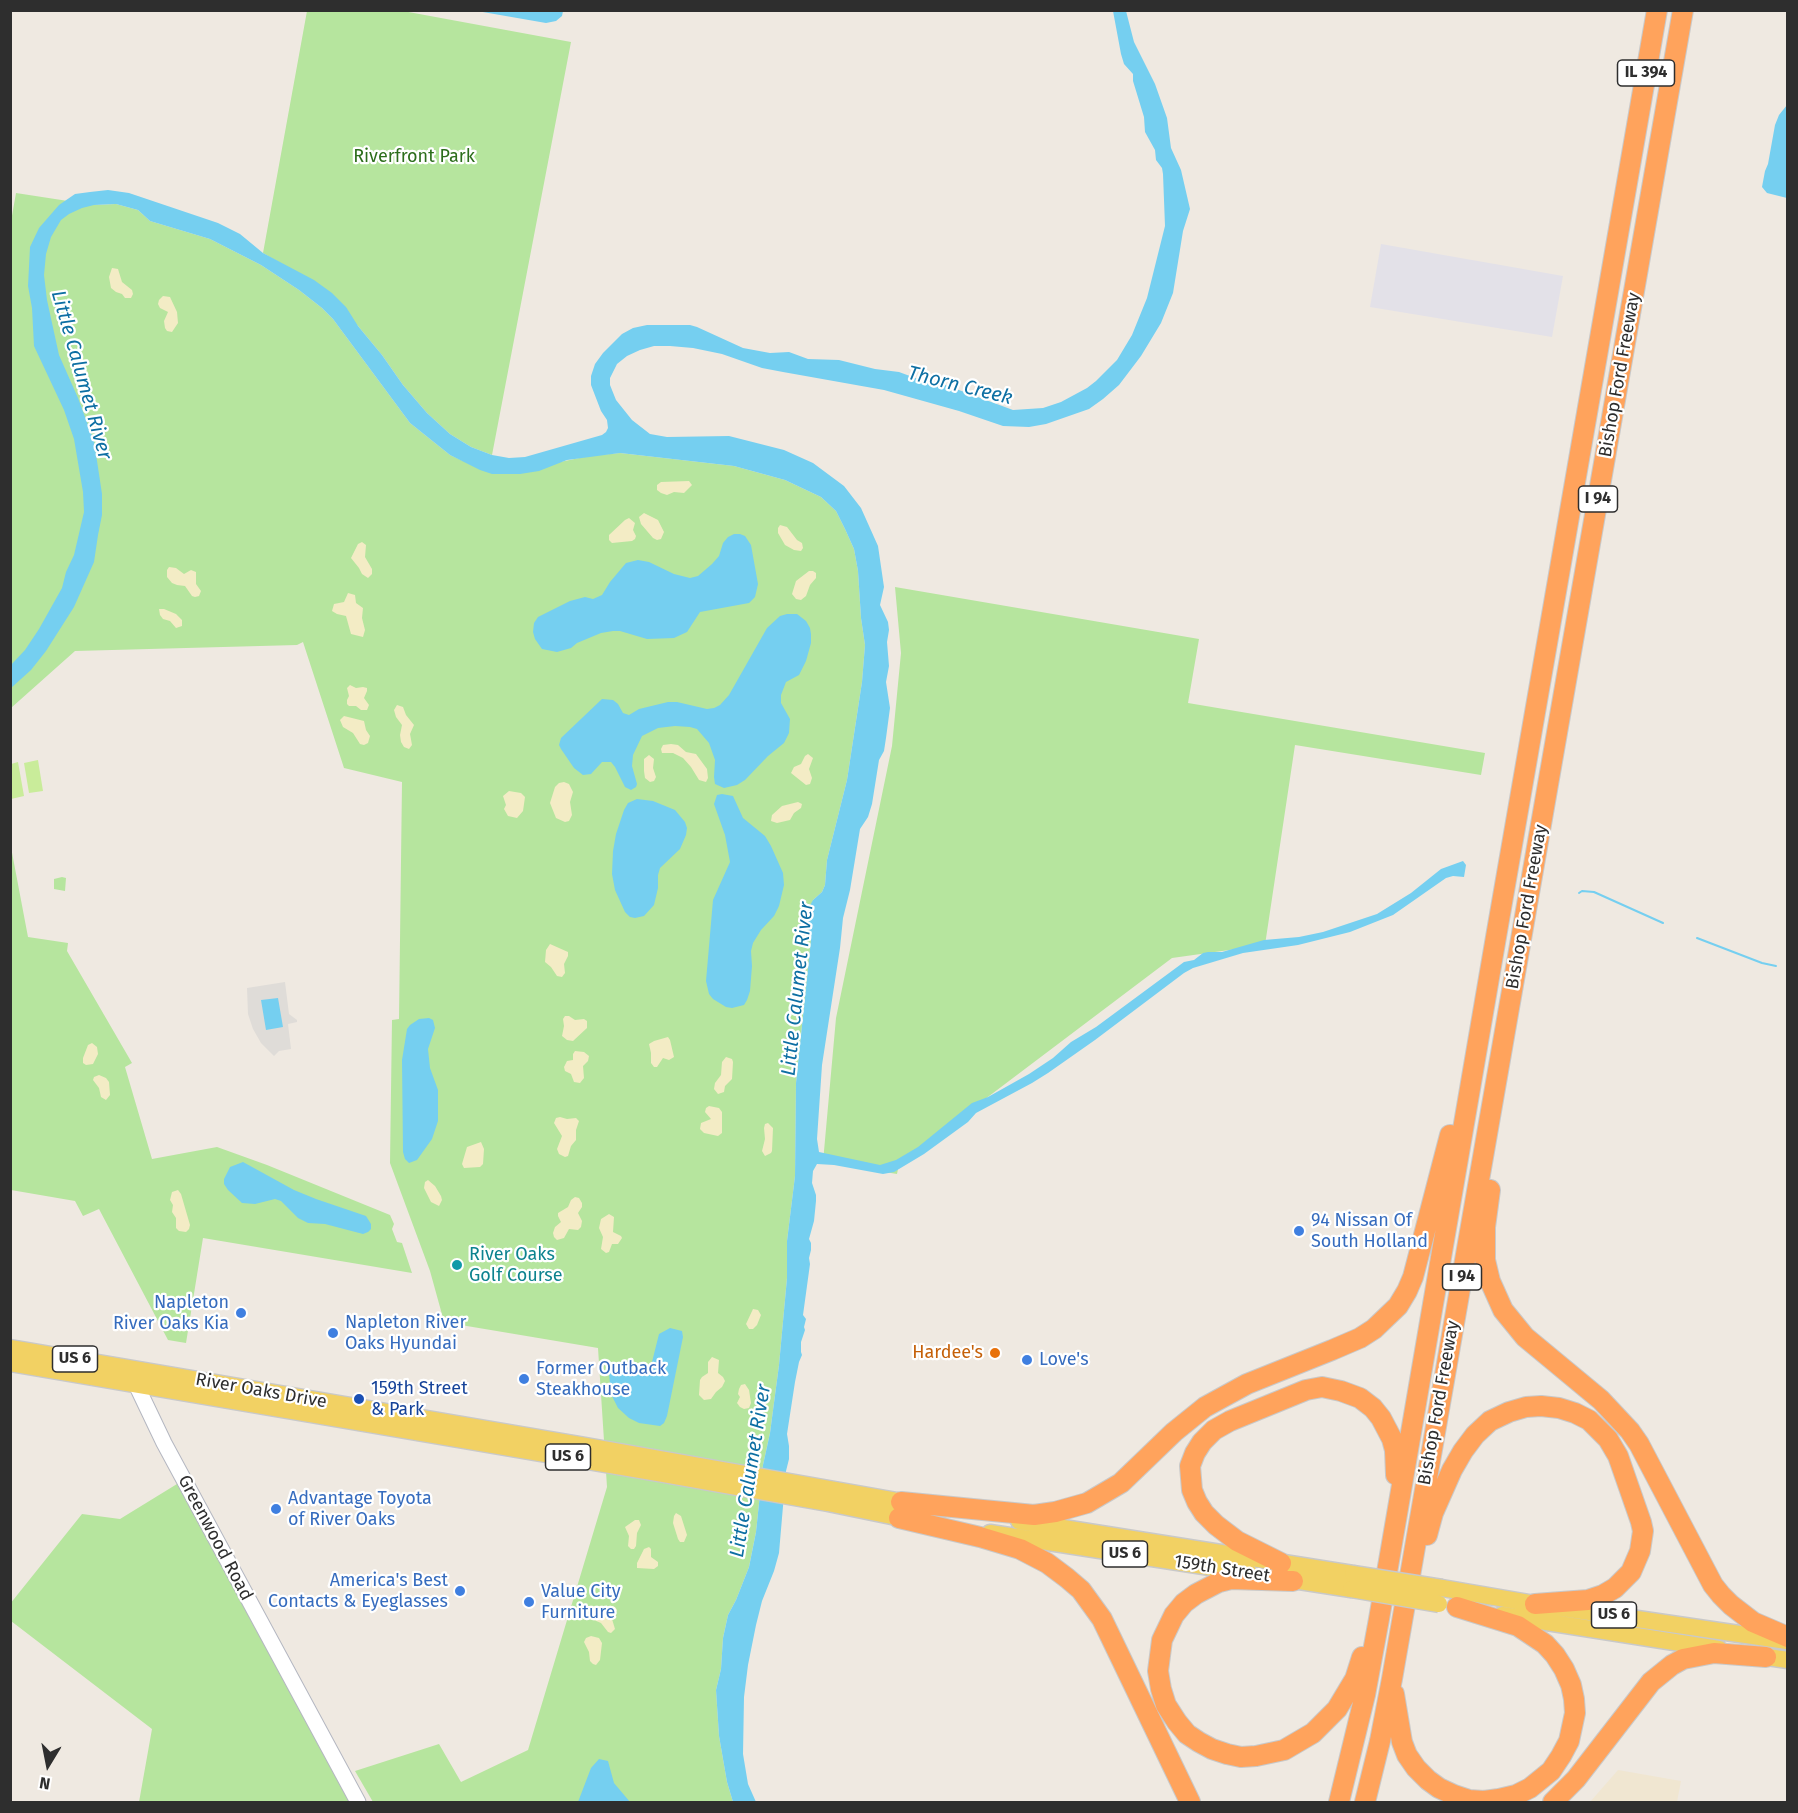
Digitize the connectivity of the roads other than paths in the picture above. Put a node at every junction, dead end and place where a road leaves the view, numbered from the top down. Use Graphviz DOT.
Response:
graph roads {
  1 [pos="1648,10"];
  2 [pos="1657,10"];
  3 [pos="1683,10"];
  4 [pos="1635,136"];
  5 [pos="1496,937"];
  6 [pos="1513,988"];
  7 [pos="10,1348"];
  8 [pos="10,1363"];
  9 [pos="127,1367"];
  10 [pos="136,1384"];
  11 [pos="724,1477"];
  12 [pos="900,1510"];
  13 [pos="1396,1523"];
  14 [pos="1281,1563"];
  15 [pos="1410,1566"];
  16 [pos="1293,1581"];
  17 [pos="1352,1581"];
  18 [pos="1446,1600"];
  19 [pos="1535,1604"];
  20 [pos="1379,1619"];
  21 [pos="1788,1637"];
  22 [pos="1788,1641"];
  23 [pos="1766,1656"];
  24 [pos="1788,1660"];
  25 [pos="1392,1678"];
  26 [pos="358,1803"];
  27 [pos="1190,1803"];
  28 [pos="1339,1803"];
  29 [pos="1365,1803"];
  30 [pos="1553,1803"];
  1 -- 4 [label="highway, I 94"];
  2 -- 4 [label="highway, IL 394"];
  3 -- 6 [label="highway, Bishop Ford Freeway / I 94"];
  4 -- 5 [label="highway, Bishop Ford Freeway / I 94"];
  5 -- 12 [label="highway"];
  5 -- 13 [label="highway, Bishop Ford Freeway / I 94"];
  6 -- 15 [label="highway, Bishop Ford Freeway / I 94"];
  6 -- 21 [label="highway"];
  7 -- 9 [label="main road, River Oaks Drive / US 6"];
  8 -- 10 [label="main road, River Oaks Drive / US 6"];
  9 -- 10 [label="street, Greenwood Road"];
  9 -- 11 [label="main road, River Oaks Drive / US 6"];
  10 -- 11 [label="main road, River Oaks Drive / US 6"];
  10 -- 26 [label="street, Greenwood Road"];
  11 -- 12 [label="main road, River Oaks Drive / US 6"];
  12 -- 14 [label="main road, 159th Street / US 6"];
  12 -- 16 [label="main road, 159th Street / US 6"];
  12 -- 27 [label="highway"];
  13 -- 14 [label="highway"];
  13 -- 20 [label="highway, Bishop Ford Freeway / I 94"];
  14 -- 17 [label="main road, 159th Street / US 6"];
  15 -- 19 [label="highway"];
  15 -- 25 [label="highway, Bishop Ford Freeway / I 94"];
  16 -- 17 [label="main road, 159th Street / US 6"];
  16 -- 20 [label="highway"];
  17 -- 18 [label="main road, 159th Street / US 6, bridge"];
  18 -- 19 [label="main road, US 6"];
  18 -- 23 [label="main road, US 6"];
  18 -- 25 [label="highway"];
  19 -- 22 [label="main road, US 6"];
  20 -- 28 [label="highway, Bishop Ford Freeway / I 94"];
  23 -- 24 [label="main road, US 6"];
  23 -- 30 [label="highway"];
  25 -- 29 [label="highway, Bishop Ford Freeway / I 94"];
}
